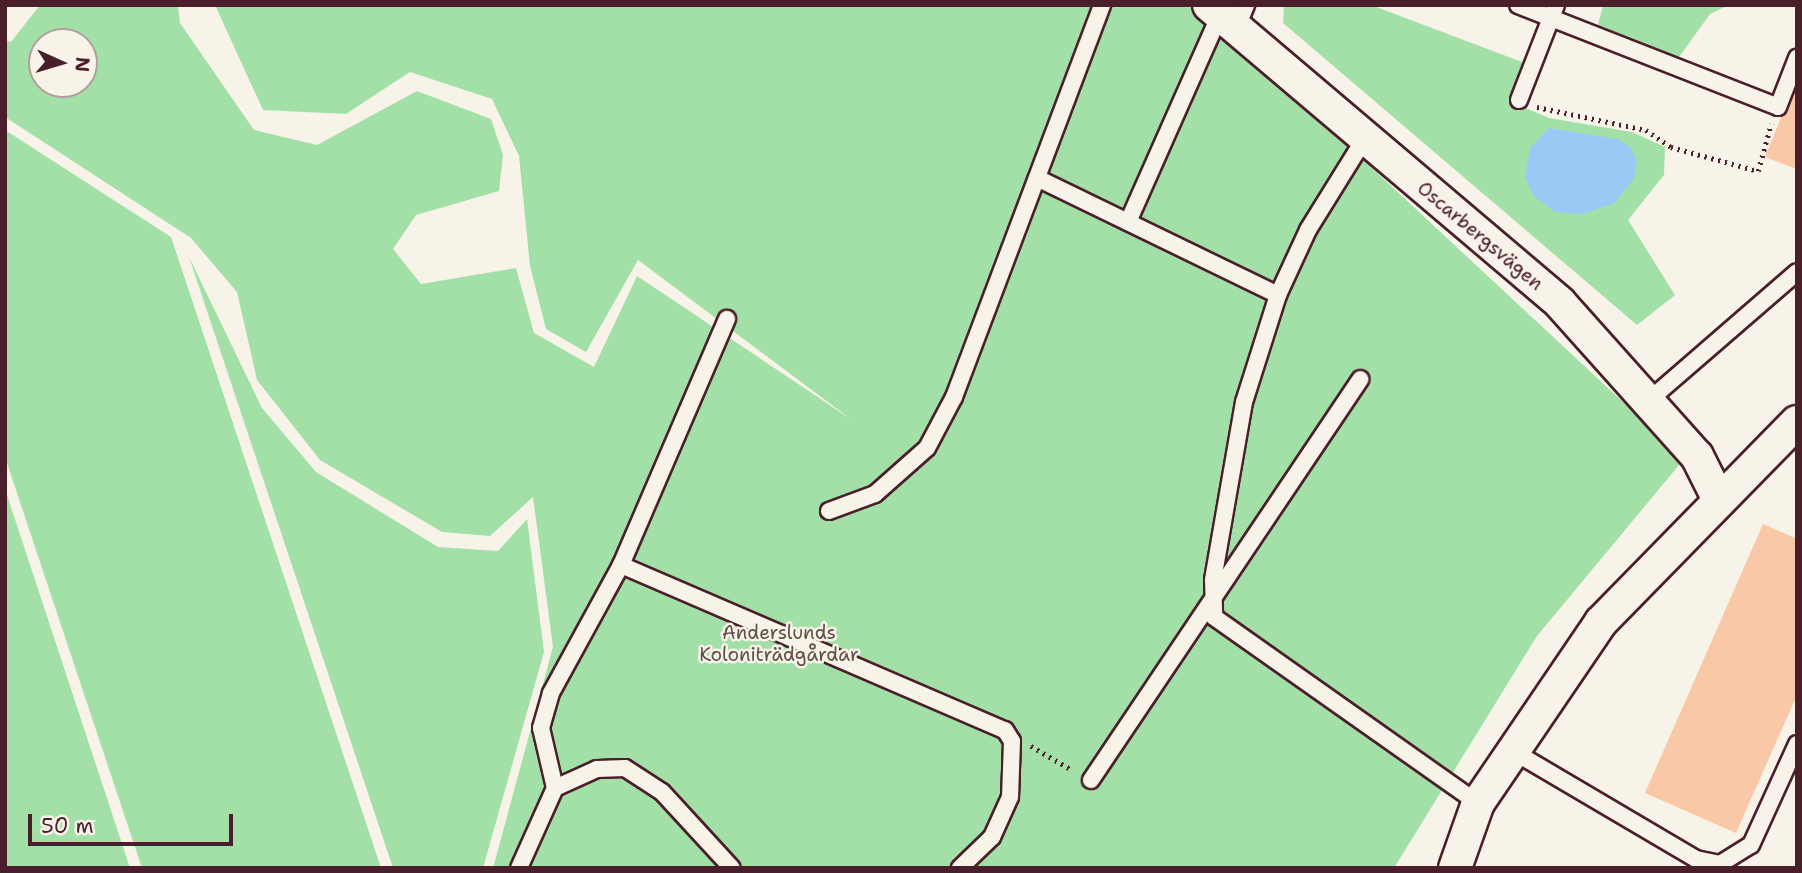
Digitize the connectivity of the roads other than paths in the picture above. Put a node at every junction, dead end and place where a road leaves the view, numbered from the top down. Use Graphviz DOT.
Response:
graph roads {
  1 [pos="1102,5"];
  2 [pos="1518,5"];
  3 [pos="1554,12"];
  4 [pos="1228,13"];
  5 [pos="1797,58"];
  6 [pos="1519,100"];
  7 [pos="1365,138"];
  8 [pos="1037,178"];
  9 [pos="1128,222"];
  10 [pos="1797,272"];
  11 [pos="1278,295"];
  12 [pos="727,319"];
  13 [pos="1360,379"];
  14 [pos="1647,402"];
  15 [pos="1797,422"];
  16 [pos="1718,498"];
  17 [pos="829,511"];
  18 [pos="621,565"];
  19 [pos="1213,599"];
  20 [pos="1797,744"];
  21 [pos="1511,750"];
  22 [pos="1091,780"];
  23 [pos="555,788"];
  24 [pos="1478,803"];
  25 [pos="519,868"];
  26 [pos="732,868"];
  27 [pos="960,868"];
  28 [pos="1455,868"];
  1 -- 8 [label="lane"];
  2 -- 3 [label="lane"];
  3 -- 5 [label="lane"];
  3 -- 6 [label="lane"];
  4 -- 7 [label="street, Oscarbergsvägen"];
  4 -- 9 [label="lane"];
  7 -- 11 [label="lane"];
  7 -- 14 [label="street, Oscarbergsvägen"];
  8 -- 9 [label="lane"];
  8 -- 17 [label="lane"];
  9 -- 11 [label="lane"];
  10 -- 14 [label="lane"];
  11 -- 19 [label="lane"];
  12 -- 18 [label="lane"];
  13 -- 19 [label="lane"];
  14 -- 16 [label="street, Oscarbergsvägen"];
  15 -- 16 [label="street"];
  16 -- 21 [label="street"];
  18 -- 23 [label="lane"];
  18 -- 27 [label="lane"];
  19 -- 22 [label="lane"];
  19 -- 24 [label="lane"];
  20 -- 21 [label="lane"];
  21 -- 24 [label="street"];
  23 -- 25 [label="lane"];
  23 -- 26 [label="lane"];
  24 -- 28 [label="street"];
}
